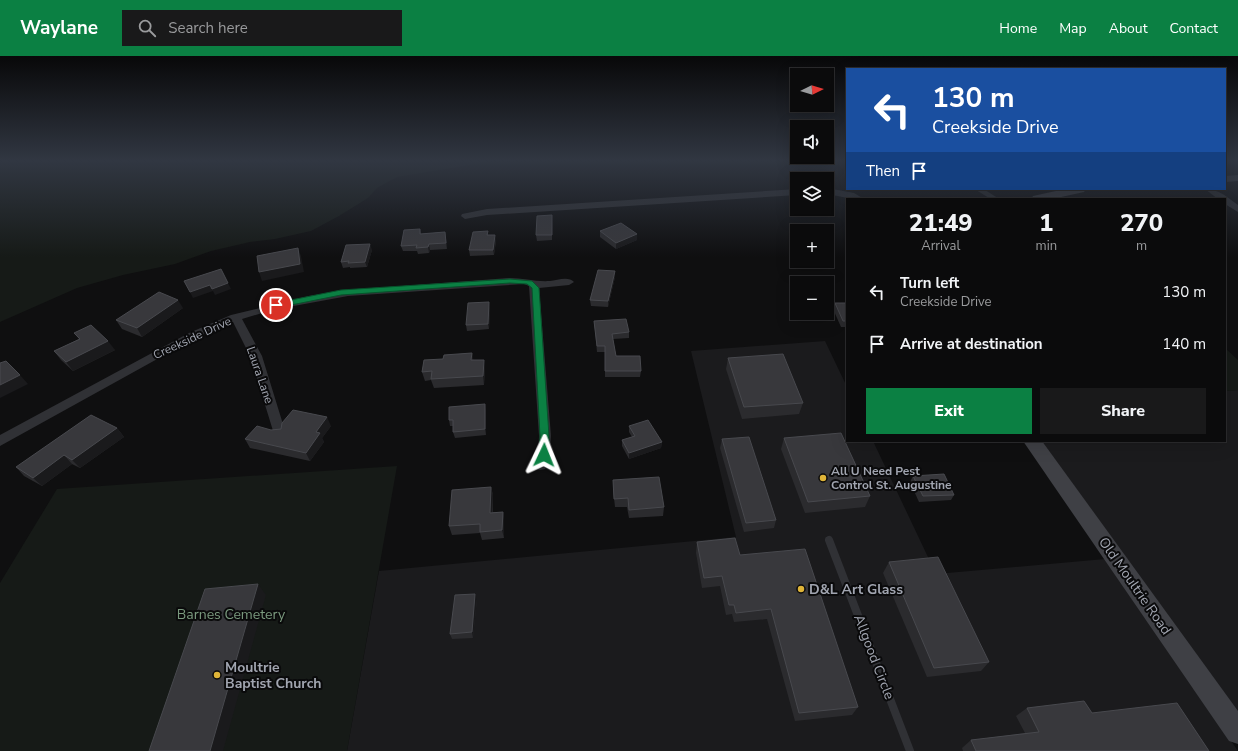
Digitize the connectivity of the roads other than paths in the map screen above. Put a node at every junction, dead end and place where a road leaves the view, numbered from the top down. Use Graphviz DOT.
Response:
graph roads {
  1 [pos="790,192"];
  2 [pos="836,192"];
  3 [pos="984,192"];
  4 [pos="1065,192"];
  5 [pos="1214,192"];
  6 [pos="858,198"];
  7 [pos="992,198"];
  8 [pos="1041,198"];
  9 [pos="1222,198"];
  10 [pos="1226,200"];
  11 [pos="1238,209"];
  12 [pos="465,216"];
  13 [pos="569,282"];
  14 [pos="534,285"];
  15 [pos="235,317"];
  16 [pos="280,434"];
  17 [pos="0,441"];
  18 [pos="1033,442"];
  19 [pos="540,465"];
  20 [pos="829,540"];
  21 [pos="1238,732"];
  22 [pos="910,751"];
  1 -- 12 [label="street"];
  2 -- 6 [label="street"];
  3 -- 7 [label="lane"];
  4 -- 8 [label="main road"];
  5 -- 9 [label="street"];
  10 -- 11 [label="street"];
  13 -- 14 [label="street, Creekside Drive"];
  14 -- 15 [label="street, Creekside Drive"];
  14 -- 19 [label="street"];
  15 -- 16 [label="street, Laura Lane"];
  15 -- 17 [label="street, Creekside Drive"];
  18 -- 21 [label="main road, Old Moultrie Road"];
  20 -- 22 [label="lane, Allgood Circle"];
}
